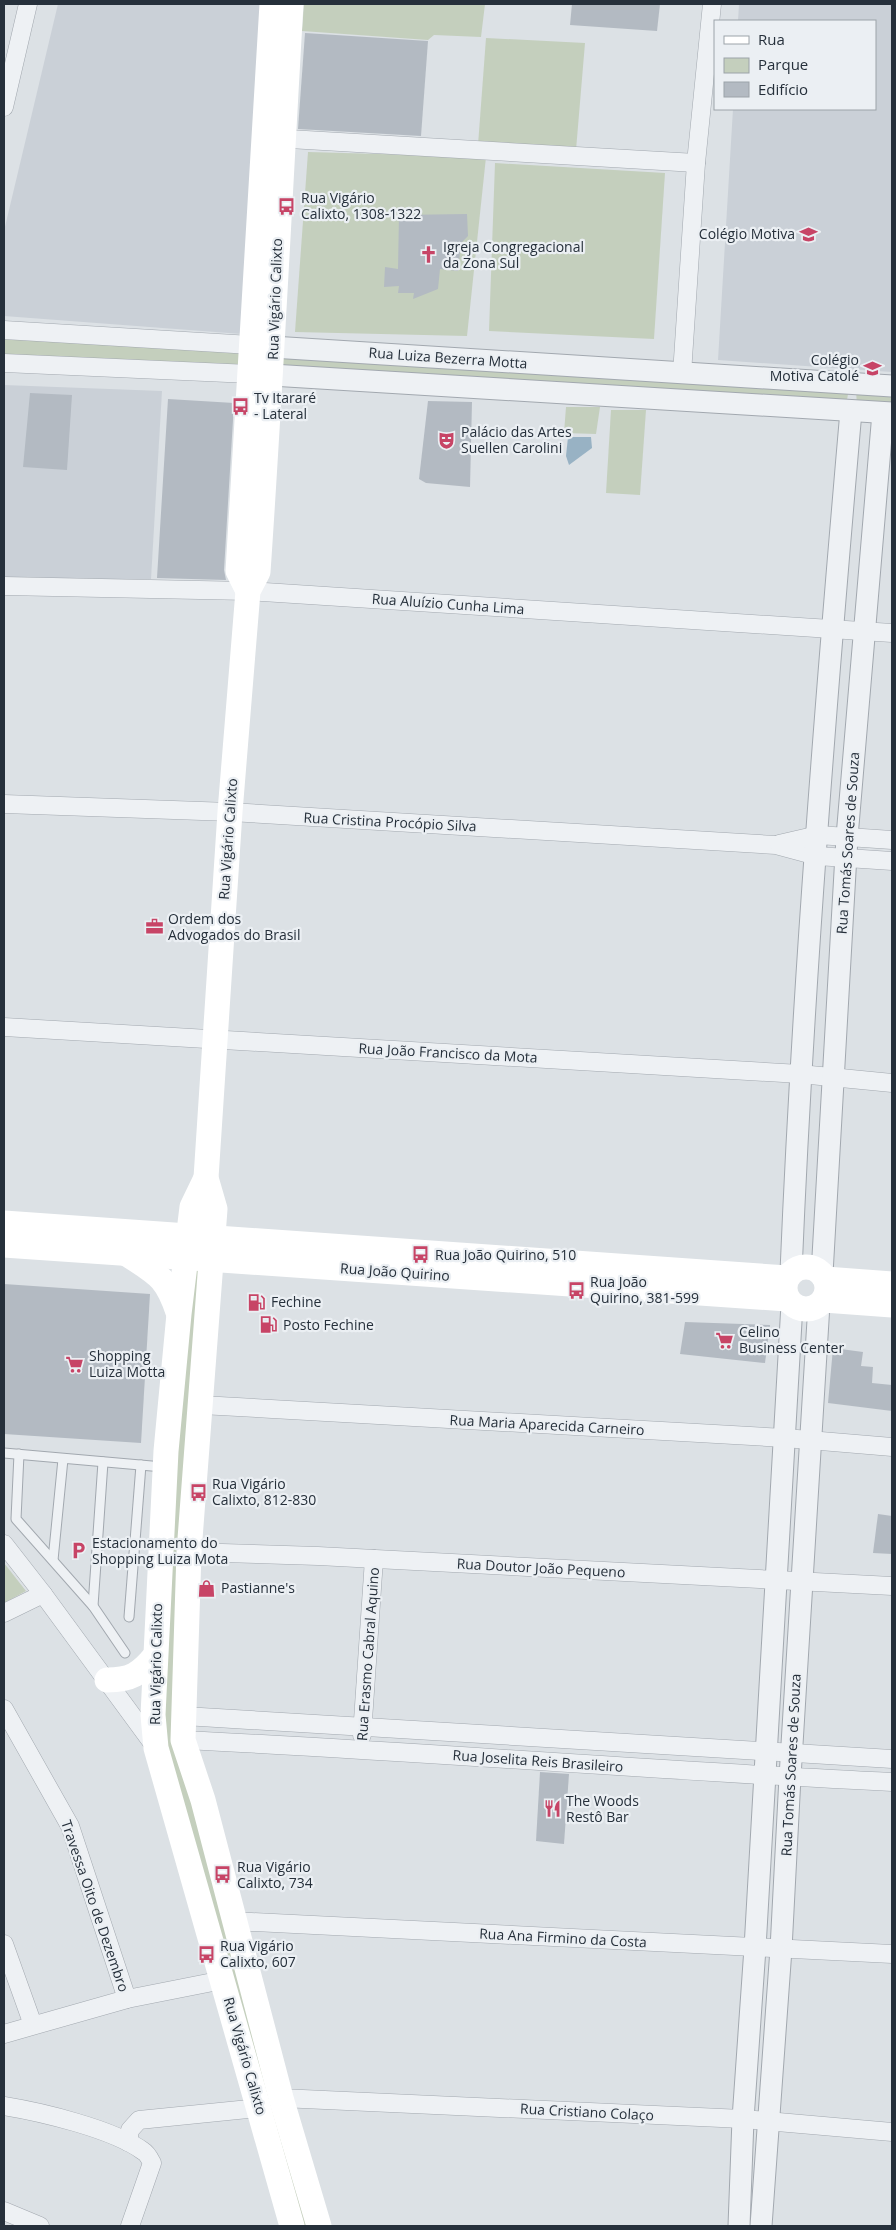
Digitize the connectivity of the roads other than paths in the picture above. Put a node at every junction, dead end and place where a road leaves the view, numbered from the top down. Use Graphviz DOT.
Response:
graph roads {
  1 [pos="28,4"];
  2 [pos="272,4"];
  3 [pos="291,4"];
  4 [pos="712,4"];
  5 [pos="4,107"];
  6 [pos="273,138"];
  7 [pos="696,163"];
  8 [pos="4,330"];
  9 [pos="262,346"];
  10 [pos="427,357"];
  11 [pos="4,363"];
  12 [pos="682,374"];
  13 [pos="261,375"];
  14 [pos="424,385"];
  15 [pos="892,386"];
  16 [pos="851,411"];
  17 [pos="887,413"];
  18 [pos="4,586"];
  19 [pos="248,591"];
  20 [pos="832,628"];
  21 [pos="866,631"];
  22 [pos="892,633"];
  23 [pos="4,804"];
  24 [pos="230,812"];
  25 [pos="892,840"];
  26 [pos="817,846"];
  27 [pos="846,847"];
  28 [pos="892,861"];
  29 [pos="4,1027"];
  30 [pos="214,1039"];
  31 [pos="800,1074"];
  32 [pos="833,1078"];
  33 [pos="892,1083"];
  34 [pos="206,1178"];
  35 [pos="4,1223"];
  36 [pos="4,1245"];
  37 [pos="186,1246"];
  38 [pos="212,1248"];
  39 [pos="127,1254"];
  40 [pos="892,1284"];
  41 [pos="789,1288"];
  42 [pos="822,1289"];
  43 [pos="892,1305"];
  44 [pos="179,1314"];
  45 [pos="201,1405"];
  46 [pos="785,1438"];
  47 [pos="810,1441"];
  48 [pos="892,1447"];
  49 [pos="4,1453"];
  50 [pos="19,1454"];
  51 [pos="63,1459"];
  52 [pos="103,1462"];
  53 [pos="141,1465"];
  54 [pos="166,1467"];
  55 [pos="4,1544"];
  56 [pos="189,1552"];
  57 [pos="374,1559"];
  58 [pos="53,1560"];
  59 [pos="776,1580"];
  60 [pos="803,1581"];
  61 [pos="892,1586"];
  62 [pos="44,1594"];
  63 [pos="93,1606"];
  64 [pos="4,1613"];
  65 [pos="129,1617"];
  66 [pos="125,1653"];
  67 [pos="155,1656"];
  68 [pos="106,1680"];
  69 [pos="4,1709"];
  70 [pos="184,1716"];
  71 [pos="362,1725"];
  72 [pos="183,1740"];
  73 [pos="156,1748"];
  74 [pos="362,1748"];
  75 [pos="767,1753"];
  76 [pos="791,1753"];
  77 [pos="892,1759"];
  78 [pos="766,1776"];
  79 [pos="790,1777"];
  80 [pos="892,1782"];
  81 [pos="233,1921"];
  82 [pos="4,1944"];
  83 [pos="755,1948"];
  84 [pos="781,1949"];
  85 [pos="892,1954"];
  86 [pos="223,1980"];
  87 [pos="127,1999"];
  88 [pos="33,2025"];
  89 [pos="4,2034"];
  90 [pos="270,2103"];
  91 [pos="4,2106"];
  92 [pos="743,2120"];
  93 [pos="768,2123"];
  94 [pos="892,2132"];
  95 [pos="128,2142"];
  96 [pos="4,2211"];
  97 [pos="40,2226"];
  98 [pos="130,2226"];
  99 [pos="292,2226"];
  100 [pos="319,2226"];
  101 [pos="739,2226"];
  102 [pos="761,2226"];
  1 -- 5 [label="street"];
  2 -- 6 [label="main road, Rua Vigário Calixto"];
  3 -- 6 [label="main road, Rua Vigário Calixto"];
  4 -- 7 [label="street"];
  6 -- 7 [label="street"];
  6 -- 9 [label="main road, Rua Vigário Calixto"];
  7 -- 12 [label="street"];
  8 -- 9 [label="street, Rua Luiza Bezerra Motta"];
  9 -- 10 [label="street, Rua Luiza Bezerra Motta"];
  9 -- 13 [label="main road, Rua Vigário Calixto"];
  10 -- 12 [label="street, Rua Luiza Bezerra Motta"];
  10 -- 14 [label="street"];
  11 -- 13 [label="street, Rua Luiza Bezerra Motta"];
  12 -- 15 [label="street, Rua Luiza Bezerra Motta"];
  13 -- 14 [label="street, Rua Luiza Bezerra Motta"];
  13 -- 19 [label="main road, Rua Vigário Calixto"];
  14 -- 16 [label="street, Rua Luiza Bezerra Motta"];
  16 -- 17 [label="street, Rua Luiza Bezerra Motta"];
  16 -- 20 [label="street, Rua Tomás Soares de Souza"];
  17 -- 21 [label="street, Rua Tomás Soares de Souza"];
  18 -- 19 [label="street, Rua Aluízio Cunha Lima"];
  19 -- 20 [label="street, Rua Aluízio Cunha Lima"];
  19 -- 24 [label="main road, Rua Vigário Calixto"];
  20 -- 21 [label="street, Rua Aluízio Cunha Lima"];
  20 -- 26 [label="street, Rua Tomás Soares de Souza"];
  21 -- 22 [label="street, Rua Aluízio Cunha Lima"];
  21 -- 27 [label="street, Rua Tomás Soares de Souza"];
  23 -- 24 [label="street, Rua Cristina Procópio Silva"];
  24 -- 26 [label="street, Rua Cristina Procópio Silva"];
  24 -- 30 [label="main road, Rua Vigário Calixto"];
  25 -- 27 [label="street, Rua Cristina Procópio Silva"];
  26 -- 27 [label="street, Rua Cristina Procópio Silva"];
  26 -- 31 [label="street, Rua Tomás Soares de Souza"];
  27 -- 28 [label="street, Rua Cristina Procópio Silva"];
  27 -- 32 [label="street, Rua Tomás Soares de Souza"];
  29 -- 30 [label="street, Rua João Francisco da Mota"];
  30 -- 31 [label="street, Rua João Francisco da Mota"];
  30 -- 34 [label="main road, Rua Vigário Calixto"];
  31 -- 32 [label="street, Rua João Francisco da Mota"];
  31 -- 41 [label="street, Rua Tomás Soares de Souza"];
  32 -- 33 [label="street, Rua João Francisco da Mota"];
  32 -- 42 [label="street, Rua Tomás Soares de Souza"];
  34 -- 37 [label="main road, Rua Vigário Calixto"];
  34 -- 38 [label="main road, Rua Vigário Calixto"];
  35 -- 37 [label="main road, Rua João Quirino"];
  36 -- 39 [label="main road, Rua João Quirino"];
  37 -- 38 [label="main road, Rua João Quirino"];
  37 -- 39 [label="main road, Rua João Quirino"];
  37 -- 44 [label="main road, Rua Vigário Calixto"];
  38 -- 41 [label="main road, Rua João Quirino"];
  38 -- 45 [label="main road, Rua Vigário Calixto"];
  39 -- 44 [label="main road"];
  40 -- 42 [label="main road"];
  41 -- 42 [label="main road"];
  41 -- 42 [label="main road"];
  41 -- 46 [label="street, Rua Tomás Soares de Souza"];
  42 -- 43 [label="main road"];
  42 -- 47 [label="street, Rua Tomás Soares de Souza"];
  44 -- 54 [label="main road, Rua Vigário Calixto"];
  45 -- 46 [label="street, Rua Maria Aparecida Carneiro"];
  45 -- 56 [label="main road, Rua Vigário Calixto"];
  46 -- 47 [label="street, Rua Maria Aparecida Carneiro"];
  46 -- 59 [label="street, Rua Tomás Soares de Souza"];
  47 -- 48 [label="street, Rua Maria Aparecida Carneiro"];
  47 -- 60 [label="street, Rua Tomás Soares de Souza"];
  49 -- 50 [label="lane"];
  50 -- 51 [label="lane"];
  50 -- 58 [label="lane"];
  51 -- 52 [label="lane"];
  51 -- 58 [label="lane"];
  52 -- 53 [label="lane"];
  52 -- 63 [label="lane"];
  53 -- 54 [label="lane"];
  53 -- 65 [label="lane"];
  54 -- 67 [label="main road, Rua Vigário Calixto"];
  55 -- 62 [label="street"];
  56 -- 57 [label="street, Rua Doutor João Pequeno"];
  56 -- 70 [label="main road, Rua Vigário Calixto"];
  57 -- 59 [label="street, Rua Doutor João Pequeno"];
  57 -- 71 [label="street, Rua Erasmo Cabral Aquino"];
  58 -- 63 [label="lane"];
  59 -- 60 [label="street, Rua Doutor João Pequeno"];
  59 -- 75 [label="street, Rua Tomás Soares de Souza"];
  60 -- 61 [label="street, Rua Doutor João Pequeno"];
  60 -- 76 [label="street, Rua Tomás Soares de Souza"];
  62 -- 64 [label="street"];
  62 -- 68 [label="street"];
  63 -- 66 [label="lane"];
  67 -- 68 [label="main road"];
  67 -- 73 [label="main road, Rua Vigário Calixto"];
  68 -- 73 [label="street"];
  69 -- 87 [label="street, Travessa Oito de Dezembro"];
  70 -- 71 [label="street, Rua Joselita Reis Brasileiro"];
  70 -- 72 [label="main road, Rua Vigário Calixto"];
  71 -- 74 [label="street, Rua Erasmo Cabral Aquino"];
  71 -- 75 [label="street, Rua Joselita Reis Brasileiro"];
  72 -- 74 [label="street, Rua Joselita Reis Brasileiro"];
  72 -- 81 [label="main road, Rua Vigário Calixto"];
  73 -- 86 [label="main road, Rua Vigário Calixto"];
  74 -- 78 [label="street, Rua Joselita Reis Brasileiro"];
  75 -- 76 [label="street, Rua Joselita Reis Brasileiro"];
  75 -- 78 [label="street, Rua Tomás Soares de Souza"];
  76 -- 77 [label="street, Rua Joselita Reis Brasileiro"];
  76 -- 79 [label="street, Rua Tomás Soares de Souza"];
  78 -- 79 [label="street, Rua Joselita Reis Brasileiro"];
  78 -- 83 [label="street, Rua Tomás Soares de Souza"];
  79 -- 80 [label="street, Rua Joselita Reis Brasileiro"];
  79 -- 84 [label="street, Rua Tomás Soares de Souza"];
  81 -- 83 [label="street, Rua Ana Firmino da Costa"];
  81 -- 90 [label="main road, Rua Vigário Calixto"];
  82 -- 88 [label="street"];
  83 -- 84 [label="street, Rua Ana Firmino da Costa"];
  83 -- 92 [label="street, Rua Tomás Soares de Souza"];
  84 -- 85 [label="street, Rua Ana Firmino da Costa"];
  84 -- 93 [label="street, Rua Tomás Soares de Souza"];
  86 -- 87 [label="street"];
  86 -- 90 [label="main road, Rua Vigário Calixto"];
  87 -- 88 [label="street"];
  88 -- 89 [label="street"];
  90 -- 92 [label="street, Rua Cristiano Colaço"];
  90 -- 95 [label="street, Rua Cristiano Colaço"];
  90 -- 99 [label="main road, Rua Vigário Calixto"];
  90 -- 100 [label="main road, Rua Vigário Calixto"];
  91 -- 95 [label="street"];
  92 -- 93 [label="street, Rua Cristiano Colaço"];
  92 -- 101 [label="street, Rua Tomás Soares de Souza"];
  93 -- 94 [label="street, Rua Cristiano Colaço"];
  93 -- 102 [label="street, Rua Tomás Soares de Souza"];
  95 -- 98 [label="street"];
  96 -- 97 [label="street"];
}
